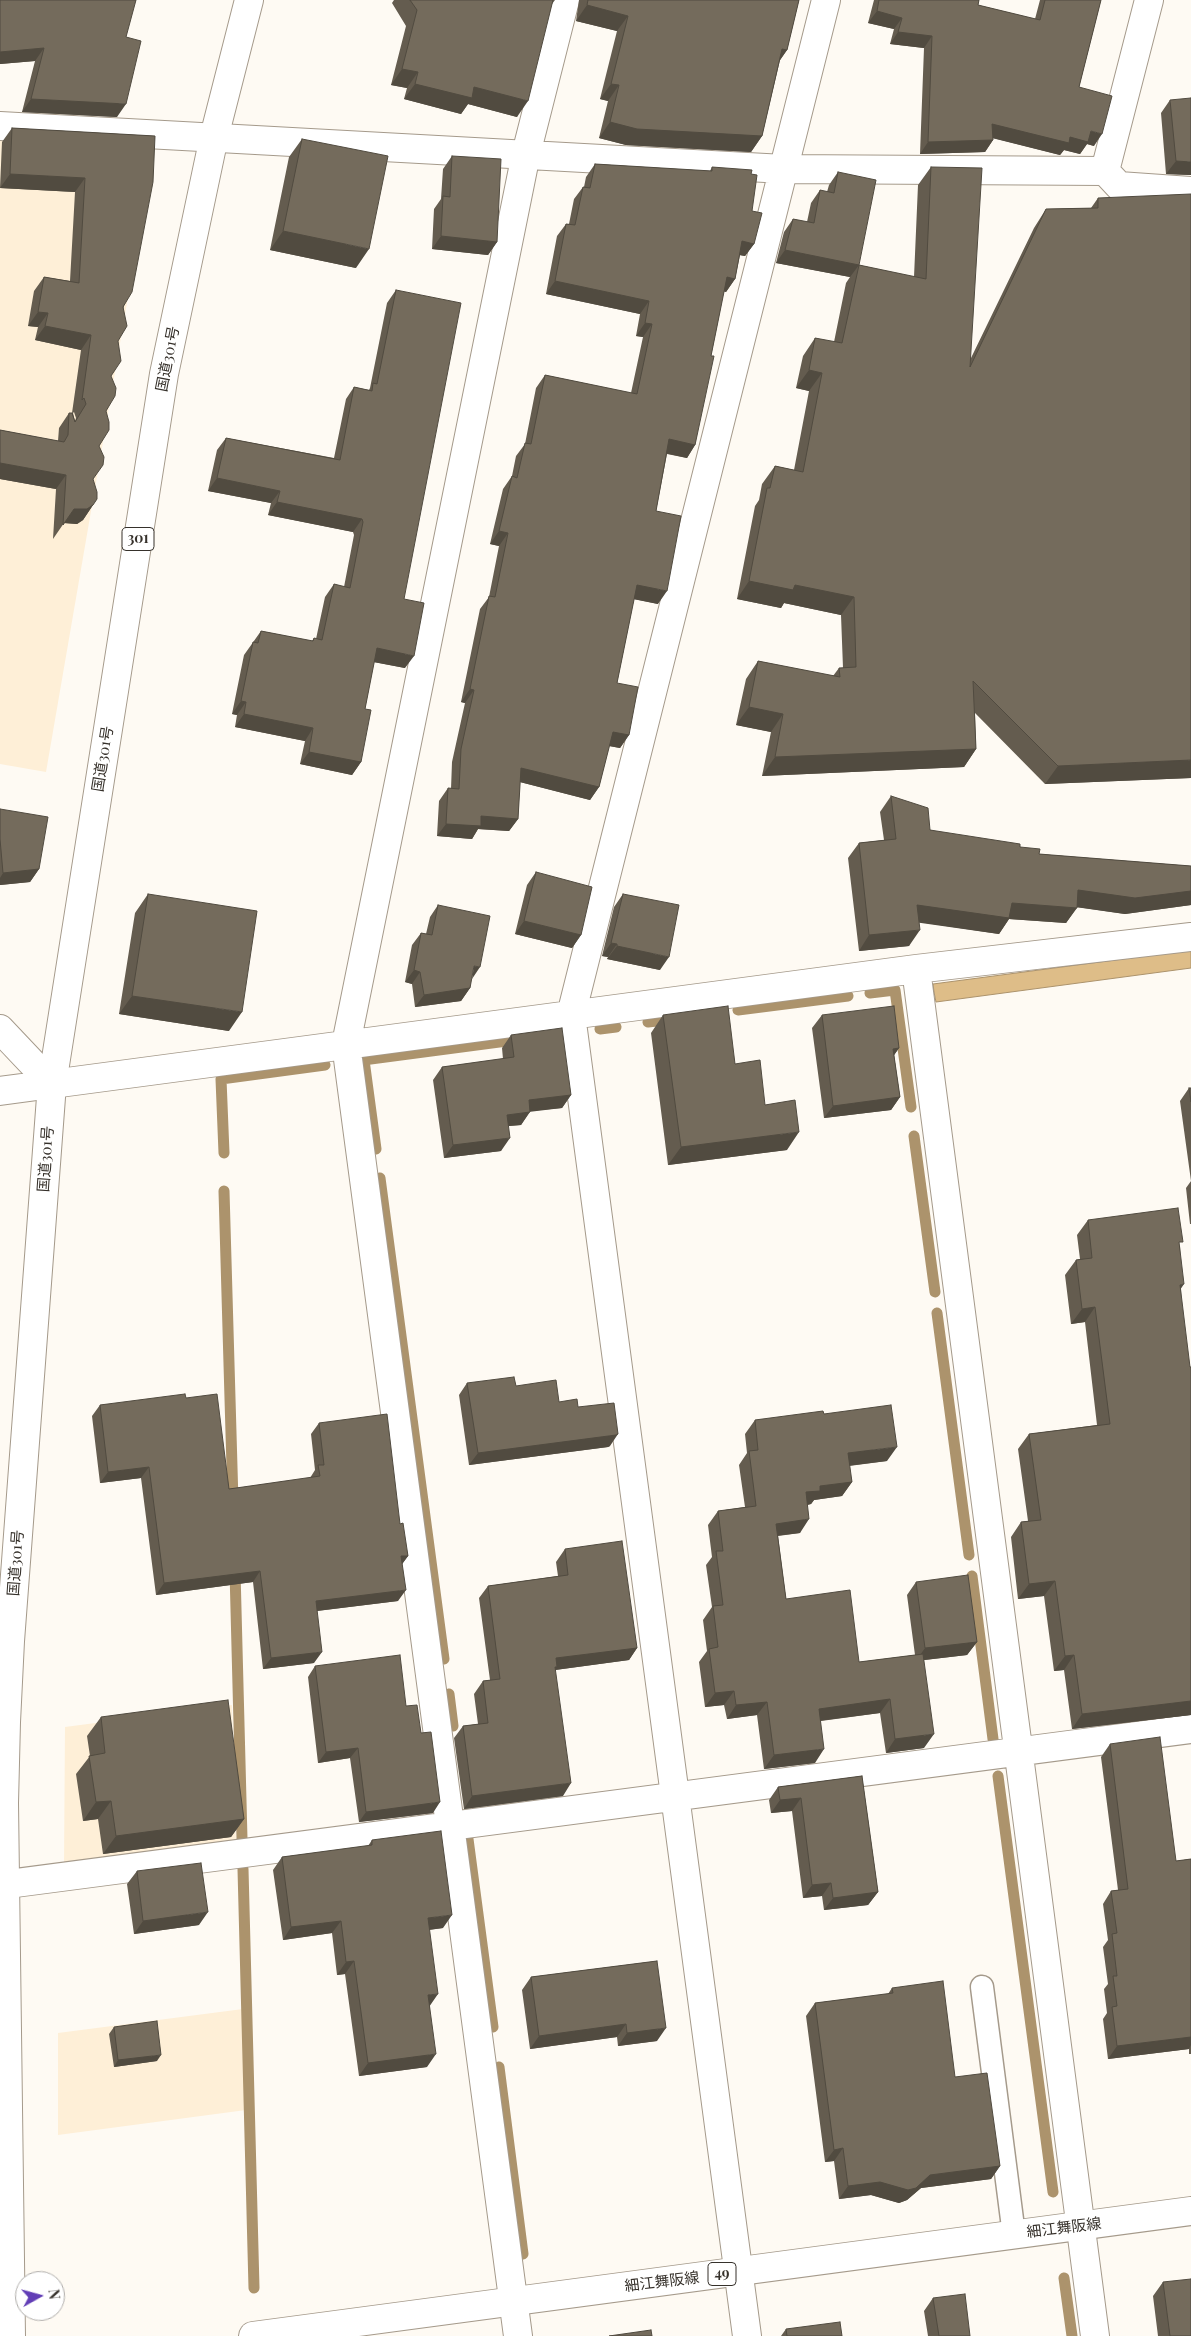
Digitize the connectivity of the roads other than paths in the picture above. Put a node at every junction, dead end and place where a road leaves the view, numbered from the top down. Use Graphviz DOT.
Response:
graph roads {
  1 [pos="249,0"];
  2 [pos="565,0"];
  3 [pos="826,0"];
  4 [pos="1149,0"];
  5 [pos="0,126"];
  6 [pos="214,137"];
  7 [pos="526,154"];
  8 [pos="784,168"];
  9 [pos="1105,171"];
  10 [pos="1191,191"];
  11 [pos="1191,936"];
  12 [pos="916,969"];
  13 [pos="571,1014"];
  14 [pos="0,1029"];
  15 [pos="346,1044"];
  16 [pos="52,1084"];
  17 [pos="0,1090"];
  18 [pos="1191,1730"];
  19 [pos="1018,1752"];
  20 [pos="676,1797"];
  21 [pos="450,1826"];
  22 [pos="3,1885"];
  23 [pos="982,1987"];
  24 [pos="1191,2212"];
  25 [pos="1081,2226"];
  26 [pos="1014,2235"];
  27 [pos="738,2271"];
  28 [pos="514,2301"];
  29 [pos="11,2336"];
  30 [pos="253,2336"];
  31 [pos="518,2336"];
  32 [pos="747,2336"];
  33 [pos="1095,2336"];
  1 -- 6 [label="main road, 国道301号 / 301"];
  2 -- 7 [label="main road"];
  3 -- 8 [label="main road"];
  4 -- 9 [label="main road"];
  5 -- 6 [label="main road"];
  6 -- 7 [label="main road"];
  6 -- 16 [label="main road, 国道301号 / 301"];
  7 -- 8 [label="main road"];
  7 -- 15 [label="main road"];
  8 -- 9 [label="main road"];
  8 -- 13 [label="main road"];
  9 -- 10 [label="main road"];
  11 -- 12 [label="main road"];
  12 -- 13 [label="main road"];
  12 -- 19 [label="main road"];
  13 -- 15 [label="main road"];
  13 -- 20 [label="main road"];
  14 -- 16 [label="main road"];
  15 -- 16 [label="main road"];
  15 -- 21 [label="main road"];
  16 -- 17 [label="main road"];
  16 -- 22 [label="main road, 国道301号 / 301"];
  18 -- 19 [label="main road"];
  19 -- 20 [label="main road"];
  19 -- 25 [label="main road"];
  20 -- 21 [label="main road"];
  20 -- 27 [label="main road"];
  21 -- 22 [label="main road"];
  21 -- 28 [label="main road"];
  22 -- 29 [label="main road, 国道301号 / 301"];
  23 -- 26 [label="lane"];
  24 -- 25 [label="main road, 細江舞阪線 / 49"];
  25 -- 26 [label="main road, 細江舞阪線 / 49"];
  25 -- 33 [label="main road"];
  26 -- 27 [label="main road, 細江舞阪線 / 49"];
  27 -- 28 [label="main road, 細江舞阪線 / 49"];
  27 -- 32 [label="main road"];
  28 -- 30 [label="main road, 細江舞阪線 / 49"];
  28 -- 31 [label="main road"];
}
